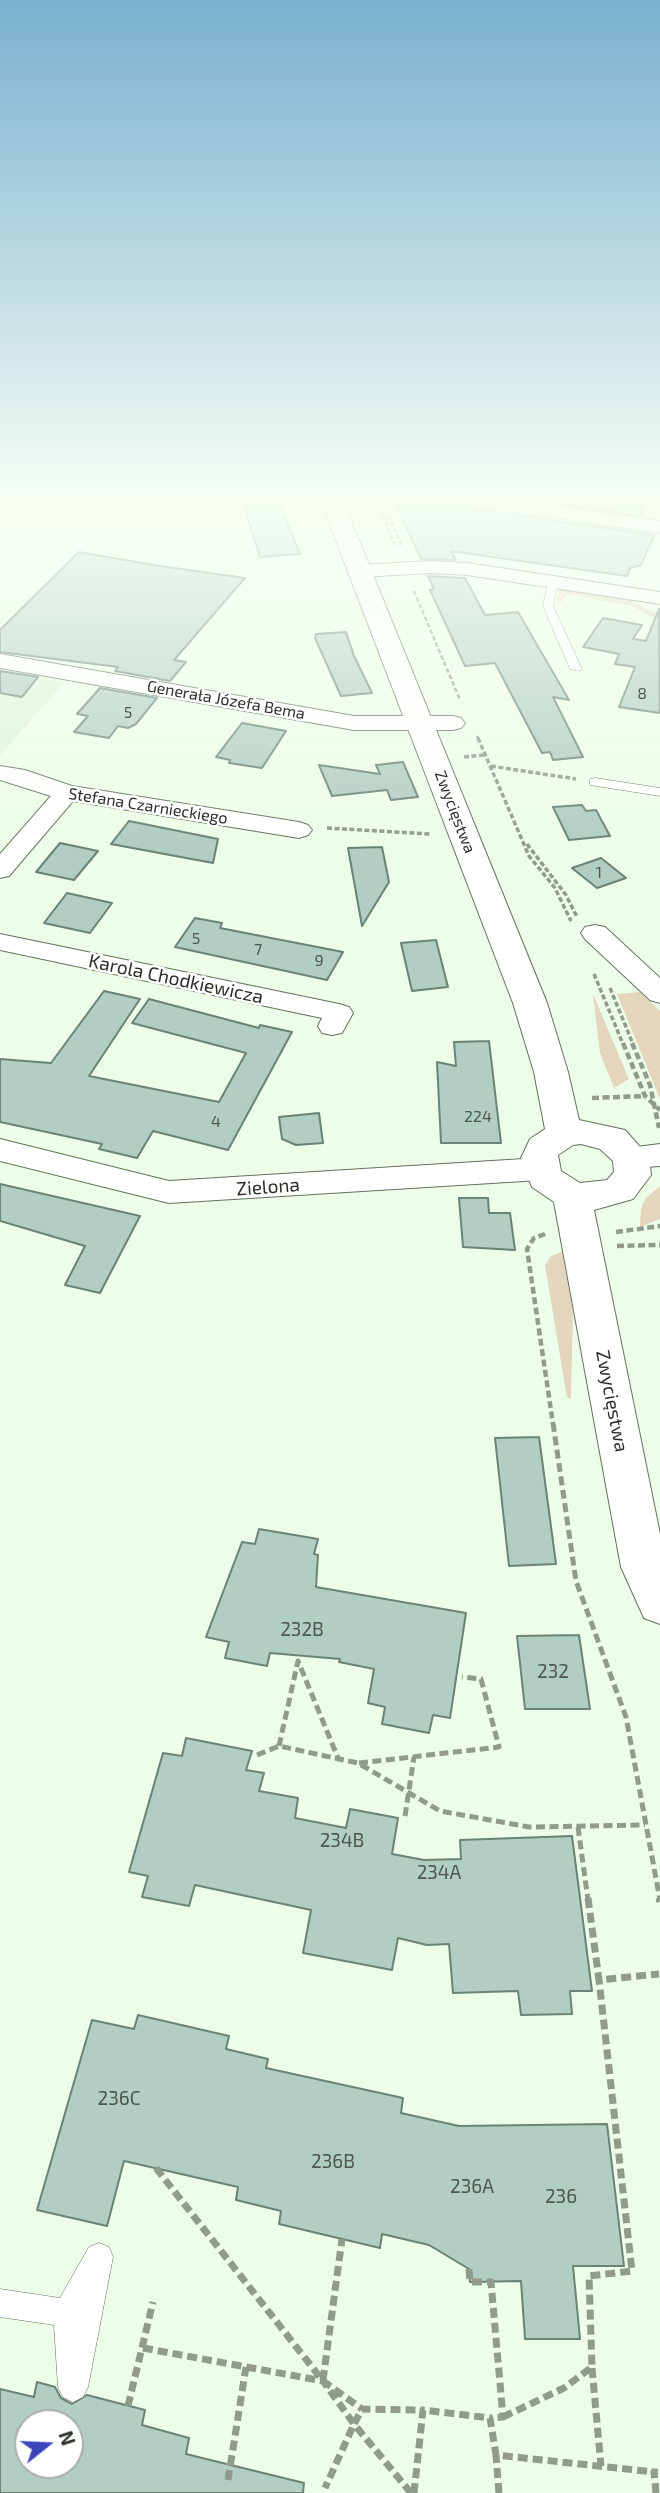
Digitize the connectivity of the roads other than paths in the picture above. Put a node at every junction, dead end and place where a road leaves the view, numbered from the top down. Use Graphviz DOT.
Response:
graph roads {
  1 [pos="376,612"];
  2 [pos="551,612"];
  3 [pos="0,661"];
  4 [pos="576,669"];
  5 [pos="466,719"];
  6 [pos="420,725"];
  7 [pos="0,773"];
  8 [pos="595,782"];
  9 [pos="660,792"];
  10 [pos="66,793"];
  11 [pos="299,830"];
  12 [pos="0,870"];
  13 [pos="587,928"];
  14 [pos="0,942"];
  15 [pos="660,993"];
  16 [pos="332,1026"];
  17 [pos="564,1134"];
  18 [pos="0,1150"];
  19 [pos="645,1156"];
  20 [pos="540,1169"];
  21 [pos="572,1196"];
  22 [pos="660,1603"];
  23 [pos="0,2303"];
  24 [pos="67,2313"];
  1 -- 6 [label="main road, Zwycięstwa"];
  2 -- 4 [label="lane"];
  3 -- 6 [label="street, Generała Józefa Bema"];
  5 -- 6 [label="street, Generała Józefa Bema"];
  6 -- 17 [label="main road, Zwycięstwa"];
  7 -- 10 [label="street, Stefana Czarnieckiego"];
  8 -- 9 [label="lane"];
  10 -- 11 [label="street, Stefana Czarnieckiego"];
  10 -- 12 [label="street"];
  13 -- 15 [label="street"];
  14 -- 16 [label="street, Karola Chodkiewicza"];
  17 -- 19 [label="main road"];
  17 -- 20 [label="main road"];
  18 -- 20 [label="street, Zielona"];
  19 -- 21 [label="main road"];
  20 -- 21 [label="main road"];
  21 -- 22 [label="main road, Zwycięstwa"];
  23 -- 24 [label="lane"];
}
